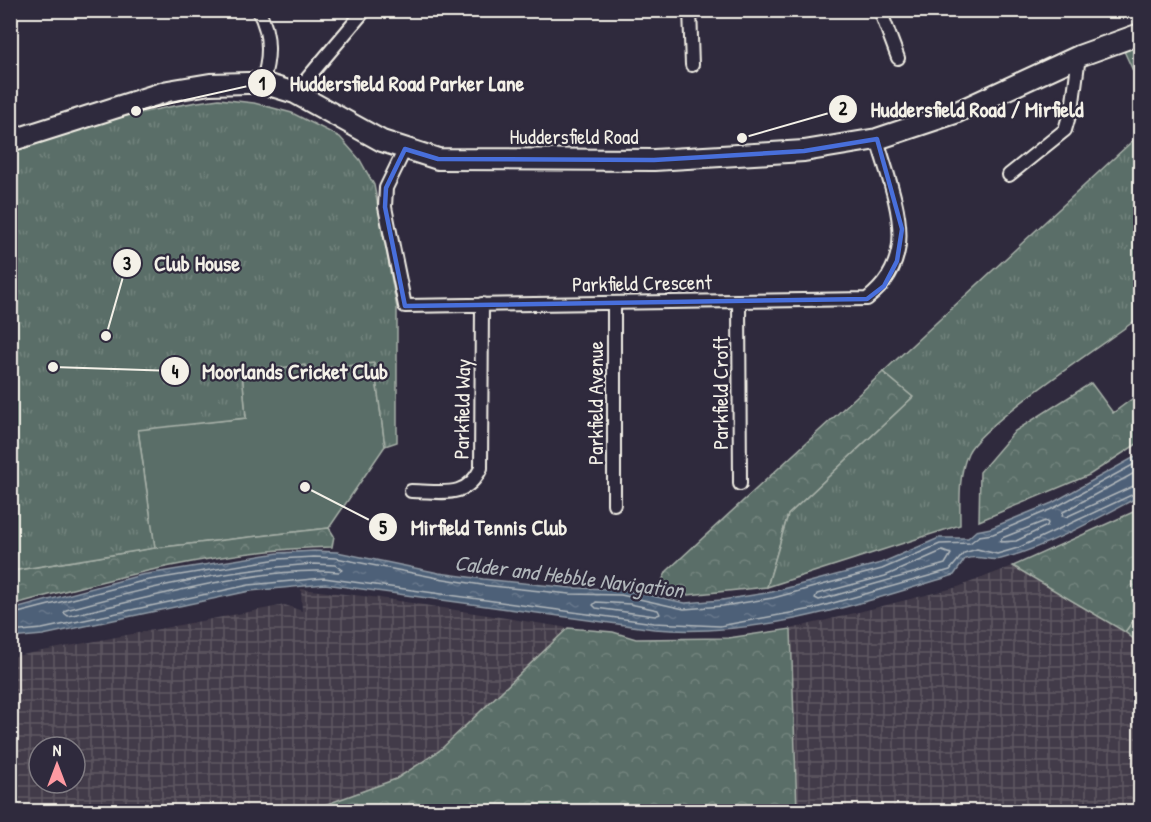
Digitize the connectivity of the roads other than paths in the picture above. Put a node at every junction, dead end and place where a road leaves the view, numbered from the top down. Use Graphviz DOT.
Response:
graph roads {
  1 [pos="258,10"];
  2 [pos="364,10"];
  3 [pos="690,10"];
  4 [pos="880,10"];
  5 [pos="1140,34"];
  6 [pos="1079,56"];
  7 [pos="898,58"];
  8 [pos="692,65"];
  9 [pos="262,83"];
  10 [pos="295,93"];
  11 [pos="877,139"];
  12 [pos="10,141"];
  13 [pos="405,149"];
  14 [pos="1009,175"];
  15 [pos="739,301"];
  16 [pos="614,303"];
  17 [pos="482,304"];
  18 [pos="740,484"];
  19 [pos="411,491"];
  20 [pos="614,504"];
  1 -- 9 [label="street"];
  2 -- 10 [label="street"];
  3 -- 8 [label="street"];
  4 -- 7 [label="street"];
  5 -- 6 [label="highway, Huddersfield Road"];
  6 -- 11 [label="highway, Huddersfield Road"];
  6 -- 14 [label="street"];
  9 -- 10 [label="highway, Huddersfield Road"];
  9 -- 12 [label="highway, Huddersfield Road"];
  10 -- 13 [label="highway, Huddersfield Road"];
  11 -- 13 [label="highway, Huddersfield Road"];
  11 -- 15 [label="street, Parkfield Crescent"];
  13 -- 17 [label="street, Parkfield Crescent"];
  15 -- 16 [label="street, Parkfield Crescent"];
  15 -- 18 [label="street, Parkfield Croft"];
  16 -- 17 [label="street, Parkfield Crescent"];
  16 -- 20 [label="street, Parkfield Avenue"];
  17 -- 19 [label="street, Parkfield Way"];
}
